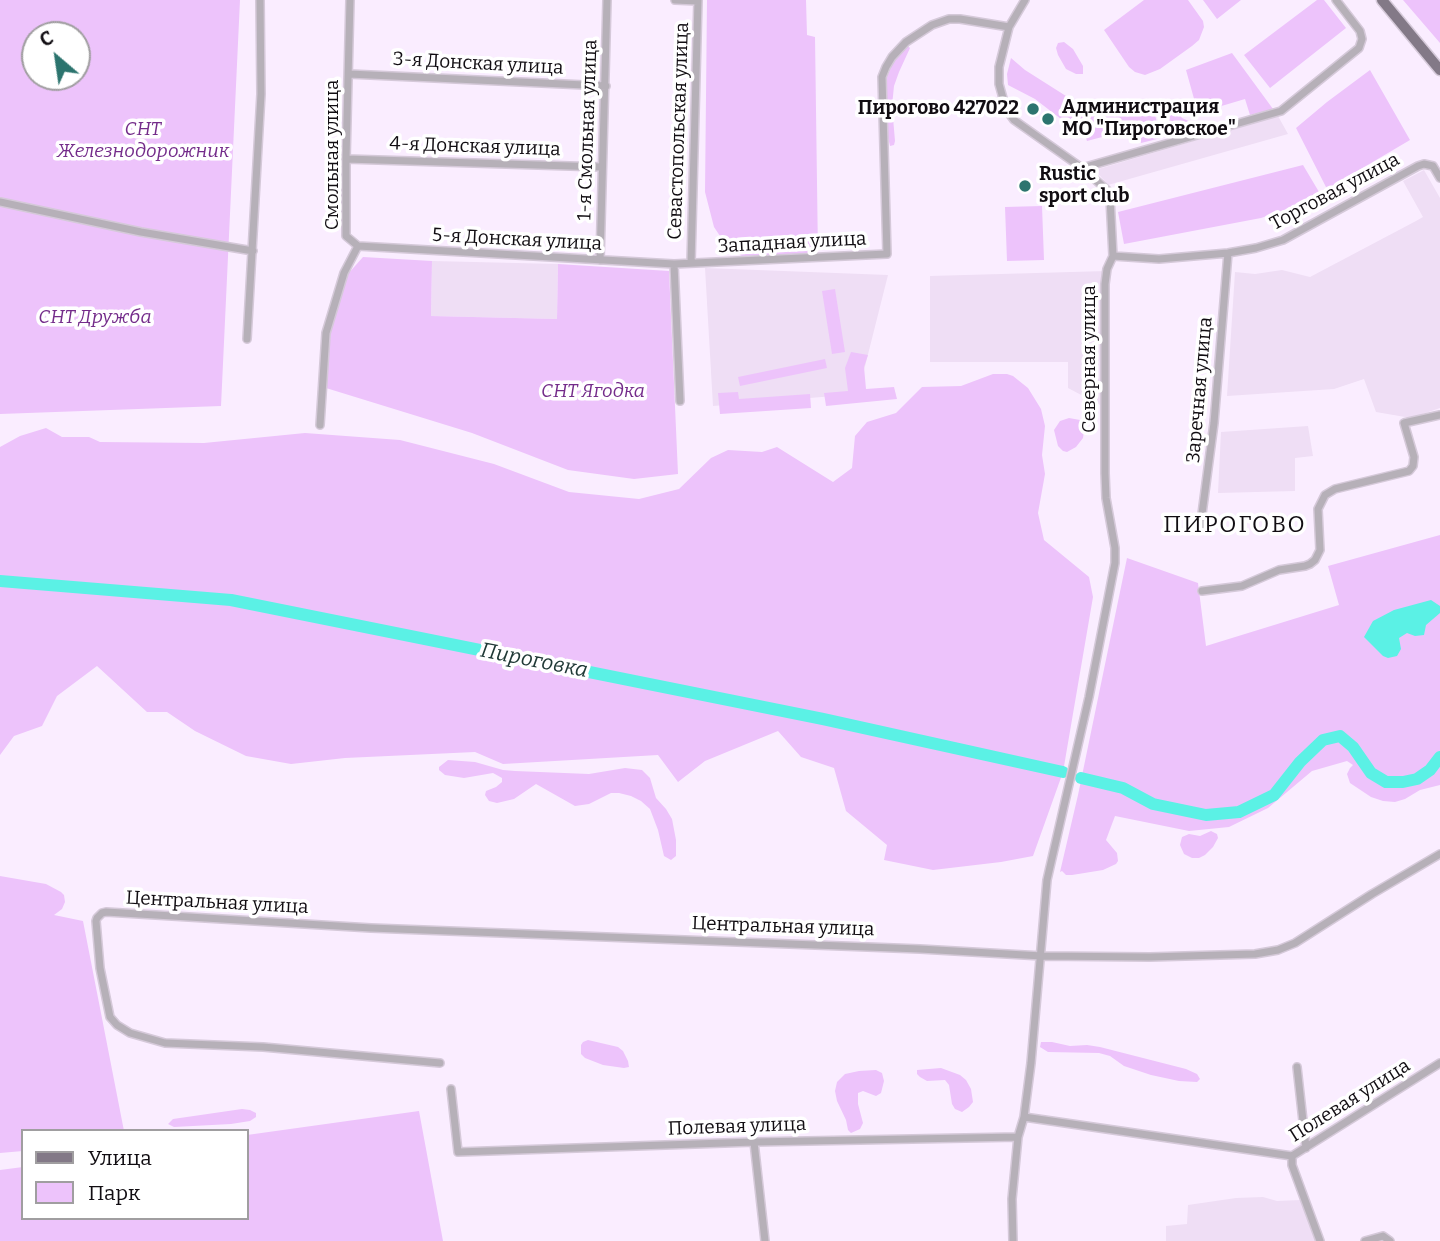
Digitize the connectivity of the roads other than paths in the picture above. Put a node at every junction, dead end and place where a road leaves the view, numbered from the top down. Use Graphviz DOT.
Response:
graph roads {
  1 [pos="260,0"];
  2 [pos="350,0"];
  3 [pos="607,0"];
  4 [pos="676,0"];
  5 [pos="1025,0"];
  6 [pos="1336,0"];
  7 [pos="1382,0"];
  8 [pos="698,1"];
  9 [pos="1009,27"];
  10 [pos="1440,70"];
  11 [pos="349,74"];
  12 [pos="606,86"];
  13 [pos="346,159"];
  14 [pos="602,167"];
  15 [pos="1082,168"];
  16 [pos="1440,178"];
  17 [pos="0,202"];
  18 [pos="358,246"];
  19 [pos="253,251"];
  20 [pos="1228,253"];
  21 [pos="1113,256"];
  22 [pos="600,260"];
  23 [pos="691,263"];
  24 [pos="674,264"];
  25 [pos="247,339"];
  26 [pos="680,401"];
  27 [pos="1440,415"];
  28 [pos="320,425"];
  29 [pos="1200,529"];
  30 [pos="1202,591"];
  31 [pos="1440,854"];
  32 [pos="1042,956"];
  33 [pos="440,1063"];
  34 [pos="1440,1063"];
  35 [pos="1297,1067"];
  36 [pos="451,1089"];
  37 [pos="1024,1117"];
  38 [pos="1018,1137"];
  39 [pos="754,1142"];
  40 [pos="1306,1148"];
  41 [pos="1292,1156"];
  42 [pos="765,1241"];
  43 [pos="1013,1241"];
  44 [pos="1320,1241"];
  45 [pos="1365,1241"];
  46 [pos="1390,1241"];
  1 -- 19 [label="street"];
  2 -- 11 [label="street, Смольная улица"];
  3 -- 12 [label="street, 1-я Смольная улица"];
  4 -- 8 [label="street"];
  5 -- 9 [label="street, Северная улица"];
  6 -- 15 [label="street"];
  7 -- 10 [label="main road"];
  8 -- 23 [label="street, Севастопольская улица"];
  9 -- 15 [label="street, Северная улица"];
  9 -- 23 [label="street, Западная улица"];
  11 -- 12 [label="street, 3-я Донская улица"];
  11 -- 13 [label="street, Смольная улица"];
  12 -- 14 [label="street, 1-я Смольная улица"];
  13 -- 14 [label="street, 4-я Донская улица"];
  13 -- 18 [label="street, Смольная улица"];
  14 -- 22 [label="street, 1-я Смольная улица"];
  15 -- 21 [label="street, Северная улица"];
  16 -- 20 [label="street, Торговая улица"];
  17 -- 19 [label="street"];
  18 -- 22 [label="street, 5-я Донская улица"];
  18 -- 28 [label="street, Смольная улица"];
  19 -- 25 [label="street"];
  20 -- 21 [label="street, Торговая улица"];
  20 -- 29 [label="street, Заречная улица"];
  21 -- 32 [label="street, Северная улица"];
  22 -- 24 [label="street, 5-я Донская улица"];
  23 -- 24 [label="street, Западная улица"];
  24 -- 26 [label="street"];
  27 -- 30 [label="street"];
  31 -- 32 [label="street, Центральная улица"];
  32 -- 33 [label="street, Центральная улица"];
  32 -- 37 [label="street, Северная улица"];
  34 -- 40 [label="street, Полевая улица"];
  35 -- 40 [label="street"];
  36 -- 39 [label="street, Полевая улица"];
  37 -- 38 [label="street, Северная улица"];
  37 -- 41 [label="street, Полевая улица"];
  38 -- 39 [label="street, Полевая улица"];
  38 -- 43 [label="street, Северная улица"];
  39 -- 42 [label="street"];
  40 -- 41 [label="street, Полевая улица"];
  41 -- 44 [label="street"];
  45 -- 46 [label="street"];
}
